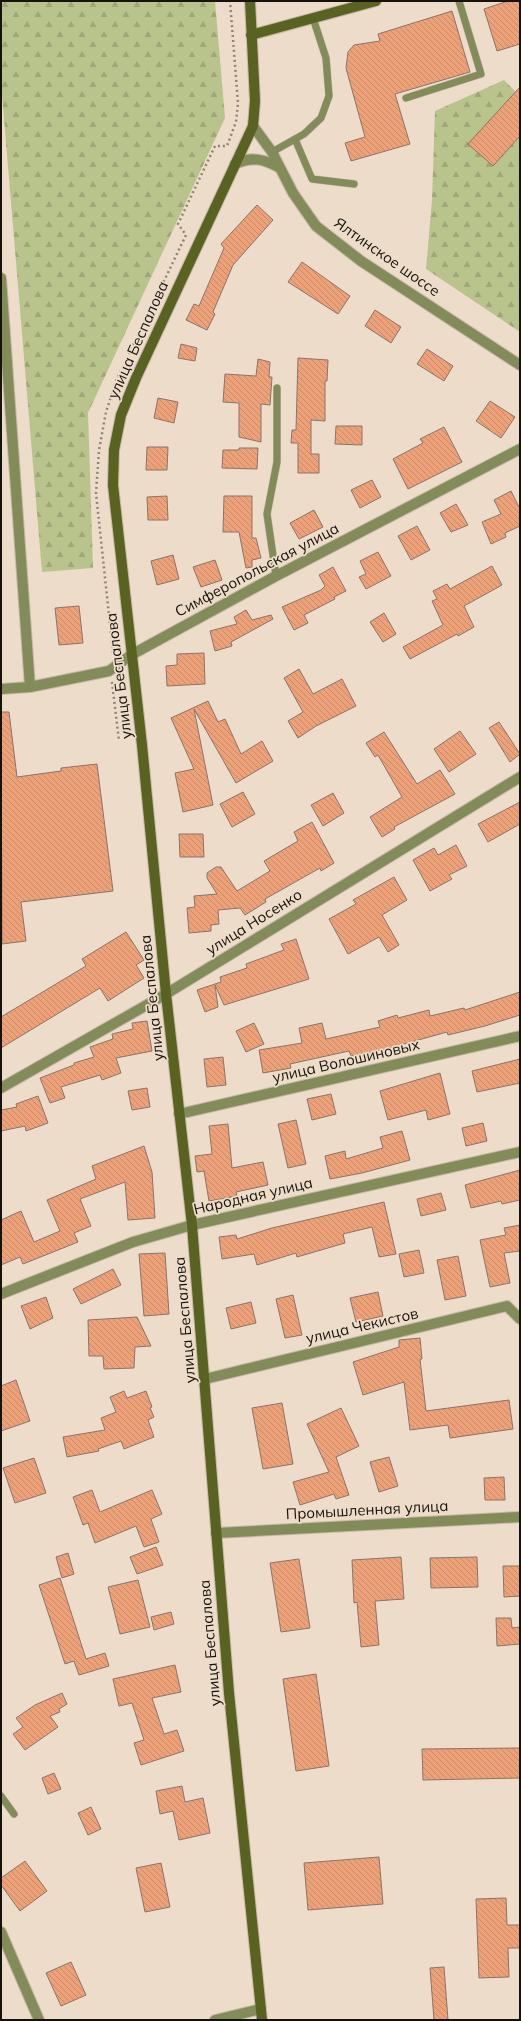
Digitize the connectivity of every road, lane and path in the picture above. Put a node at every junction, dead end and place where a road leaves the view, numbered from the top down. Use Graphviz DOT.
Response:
graph roads {
  1 [pos="250,1"];
  2 [pos="376,1"];
  3 [pos="459,1"];
  4 [pos="313,18"];
  5 [pos="251,35"];
  6 [pos="406,98"];
  7 [pos="253,126"];
  8 [pos="296,138"];
  9 [pos="272,152"];
  10 [pos="235,164"];
  11 [pos="280,169"];
  12 [pos="354,184"];
  13 [pos="1,278"];
  14 [pos="520,365"];
  15 [pos="277,388"];
  16 [pos="520,449"];
  17 [pos="276,576"];
  18 [pos="131,655"];
  19 [pos="30,687"];
  20 [pos="1,689"];
  21 [pos="520,777"];
  22 [pos="166,994"];
  23 [pos="520,1036"];
  24 [pos="1,1088"];
  25 [pos="179,1114"];
  26 [pos="520,1152"];
  27 [pos="192,1225"];
  28 [pos="1,1294"];
  29 [pos="520,1319"];
  30 [pos="205,1379"];
  31 [pos="520,1517"];
  32 [pos="216,1533"];
  33 [pos="1,1796"];
  34 [pos="14,1814"];
  35 [pos="1,1932"];
  36 [pos="261,2009"];
  37 [pos="39,2020"];
  38 [pos="215,2020"];
  39 [pos="262,2020"];
  1 -- 5 [label="main road, улица Беспалова"];
  2 -- 4 [label="main road"];
  3 -- 6 [label="lane"];
  4 -- 5 [label="main road"];
  4 -- 8 [label="lane"];
  5 -- 7 [label="main road, улица Беспалова"];
  7 -- 9 [label="street, Ялтинское шоссе"];
  7 -- 10 [label="main road, улица Беспалова"];
  8 -- 9 [label="lane"];
  8 -- 12 [label="lane"];
  9 -- 11 [label="street, Ялтинское шоссе"];
  10 -- 11 [label="street"];
  10 -- 18 [label="main road, улица Беспалова"];
  11 -- 14 [label="street, Ялтинское шоссе"];
  13 -- 19 [label="street"];
  15 -- 17 [label="lane"];
  16 -- 17 [label="street, Симферопольская улица"];
  17 -- 18 [label="street, Симферопольская улица"];
  18 -- 19 [label="street, Симферопольская улица"];
  18 -- 22 [label="main road, улица Беспалова"];
  19 -- 20 [label="street, Симферопольская улица"];
  21 -- 22 [label="street, улица Носенко"];
  22 -- 24 [label="street, улица Носенко"];
  22 -- 25 [label="main road, улица Беспалова"];
  23 -- 25 [label="street, улица Волошиновых"];
  25 -- 27 [label="main road, улица Беспалова"];
  26 -- 27 [label="street, Народная улица"];
  27 -- 28 [label="street, Народная улица"];
  27 -- 30 [label="main road, улица Беспалова"];
  29 -- 30 [label="street, улица Чекистов"];
  30 -- 32 [label="main road, улица Беспалова"];
  31 -- 32 [label="street, Промышленная улица"];
  32 -- 36 [label="main road, улица Беспалова"];
  33 -- 34 [label="lane"];
  35 -- 37 [label="street"];
  36 -- 38 [label="street"];
  36 -- 39 [label="main road, улица Беспалова"];
}
